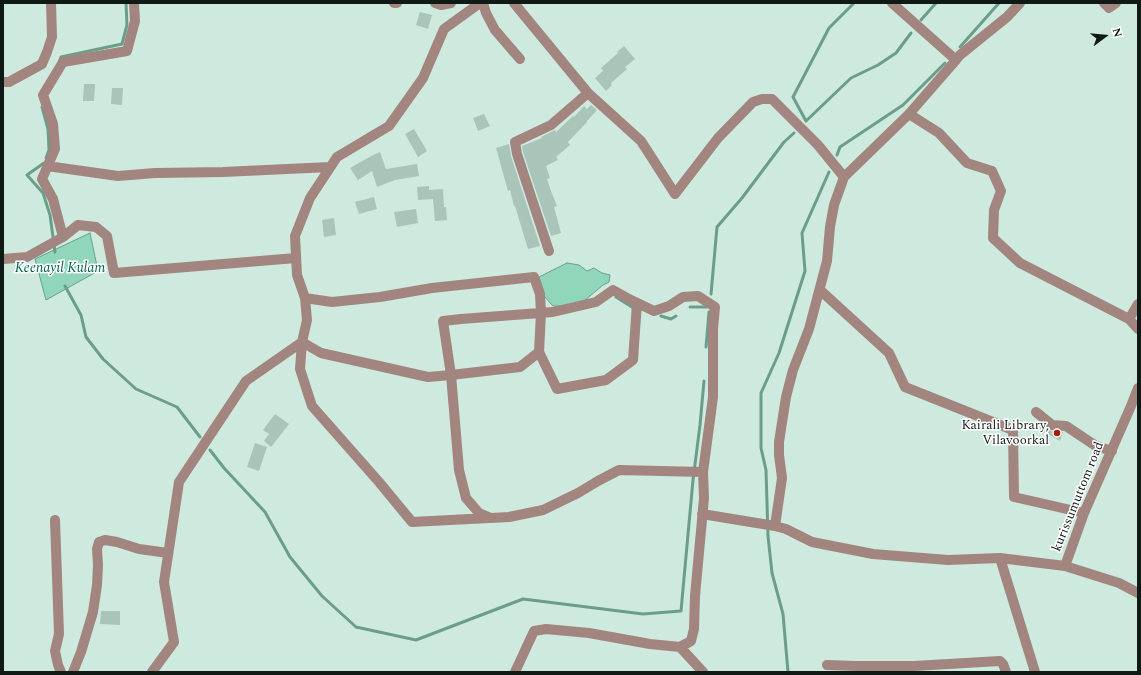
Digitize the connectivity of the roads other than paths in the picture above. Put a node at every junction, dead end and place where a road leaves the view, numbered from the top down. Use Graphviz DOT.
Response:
graph roads {
  1 [pos="51,3"];
  2 [pos="134,3"];
  3 [pos="394,3"];
  4 [pos="397,3"];
  5 [pos="435,3"];
  6 [pos="451,3"];
  7 [pos="482,3"];
  8 [pos="514,3"];
  9 [pos="892,3"];
  10 [pos="1020,3"];
  11 [pos="1104,3"];
  12 [pos="1116,3"];
  13 [pos="520,59"];
  14 [pos="956,60"];
  15 [pos="44,67"];
  16 [pos="52,79"];
  17 [pos="3,82"];
  18 [pos="588,93"];
  19 [pos="909,114"];
  20 [pos="47,166"];
  21 [pos="330,167"];
  22 [pos="844,177"];
  23 [pos="61,238"];
  24 [pos="549,251"];
  25 [pos="296,258"];
  26 [pos="3,259"];
  27 [pos="820,290"];
  28 [pos="305,298"];
  29 [pos="637,303"];
  30 [pos="1138,304"];
  31 [pos="542,313"];
  32 [pos="1129,319"];
  33 [pos="1138,329"];
  34 [pos="302,342"];
  35 [pos="539,352"];
  36 [pos="451,375"];
  37 [pos="1138,388"];
  38 [pos="1036,412"];
  39 [pos="1112,451"];
  40 [pos="697,472"];
  41 [pos="1084,513"];
  42 [pos="702,514"];
  43 [pos="491,518"];
  44 [pos="55,520"];
  45 [pos="774,526"];
  46 [pos="168,553"];
  47 [pos="1000,558"];
  48 [pos="1064,566"];
  49 [pos="1138,593"];
  50 [pos="680,647"];
  51 [pos="827,665"];
  52 [pos="60,672"];
  53 [pos="73,672"];
  54 [pos="152,672"];
  55 [pos="515,672"];
  56 [pos="703,672"];
  57 [pos="1006,672"];
  58 [pos="1035,672"];
  1 -- 15 [label="street"];
  2 -- 16 [label="street"];
  3 -- 4 [label="street"];
  5 -- 6 [label="street"];
  7 -- 13 [label="street"];
  7 -- 21 [label="street"];
  8 -- 18 [label="street"];
  9 -- 14 [label="street"];
  10 -- 14 [label="street"];
  11 -- 12 [label="street"];
  14 -- 19 [label="street"];
  15 -- 16 [label="street"];
  15 -- 17 [label="street"];
  16 -- 20 [label="street"];
  18 -- 22 [label="street"];
  18 -- 24 [label="street"];
  19 -- 22 [label="street"];
  19 -- 32 [label="street"];
  20 -- 21 [label="street"];
  20 -- 23 [label="street"];
  21 -- 25 [label="street"];
  22 -- 27 [label="street"];
  23 -- 25 [label="street"];
  23 -- 26 [label="street"];
  25 -- 28 [label="street"];
  27 -- 41 [label="street"];
  27 -- 45 [label="street"];
  28 -- 31 [label="street"];
  28 -- 34 [label="street"];
  29 -- 31 [label="street"];
  29 -- 35 [label="street"];
  29 -- 40 [label="street"];
  30 -- 32 [label="street"];
  31 -- 35 [label="street"];
  31 -- 36 [label="street"];
  32 -- 33 [label="street"];
  34 -- 36 [label="street"];
  34 -- 43 [label="street"];
  34 -- 46 [label="street"];
  35 -- 36 [label="street"];
  36 -- 43 [label="street"];
  37 -- 39 [label="street, kurissumuttom road"];
  38 -- 39 [label="street"];
  39 -- 41 [label="street, kurissumuttom road"];
  40 -- 42 [label="street"];
  40 -- 43 [label="street"];
  41 -- 48 [label="street, kurissumuttom road"];
  42 -- 45 [label="street"];
  42 -- 50 [label="street"];
  44 -- 52 [label="street"];
  45 -- 47 [label="street"];
  46 -- 53 [label="street"];
  46 -- 54 [label="street"];
  47 -- 48 [label="street"];
  47 -- 58 [label="street"];
  48 -- 49 [label="street, kurissumuttom road"];
  50 -- 55 [label="street"];
  50 -- 56 [label="street"];
  51 -- 57 [label="street"];
}
